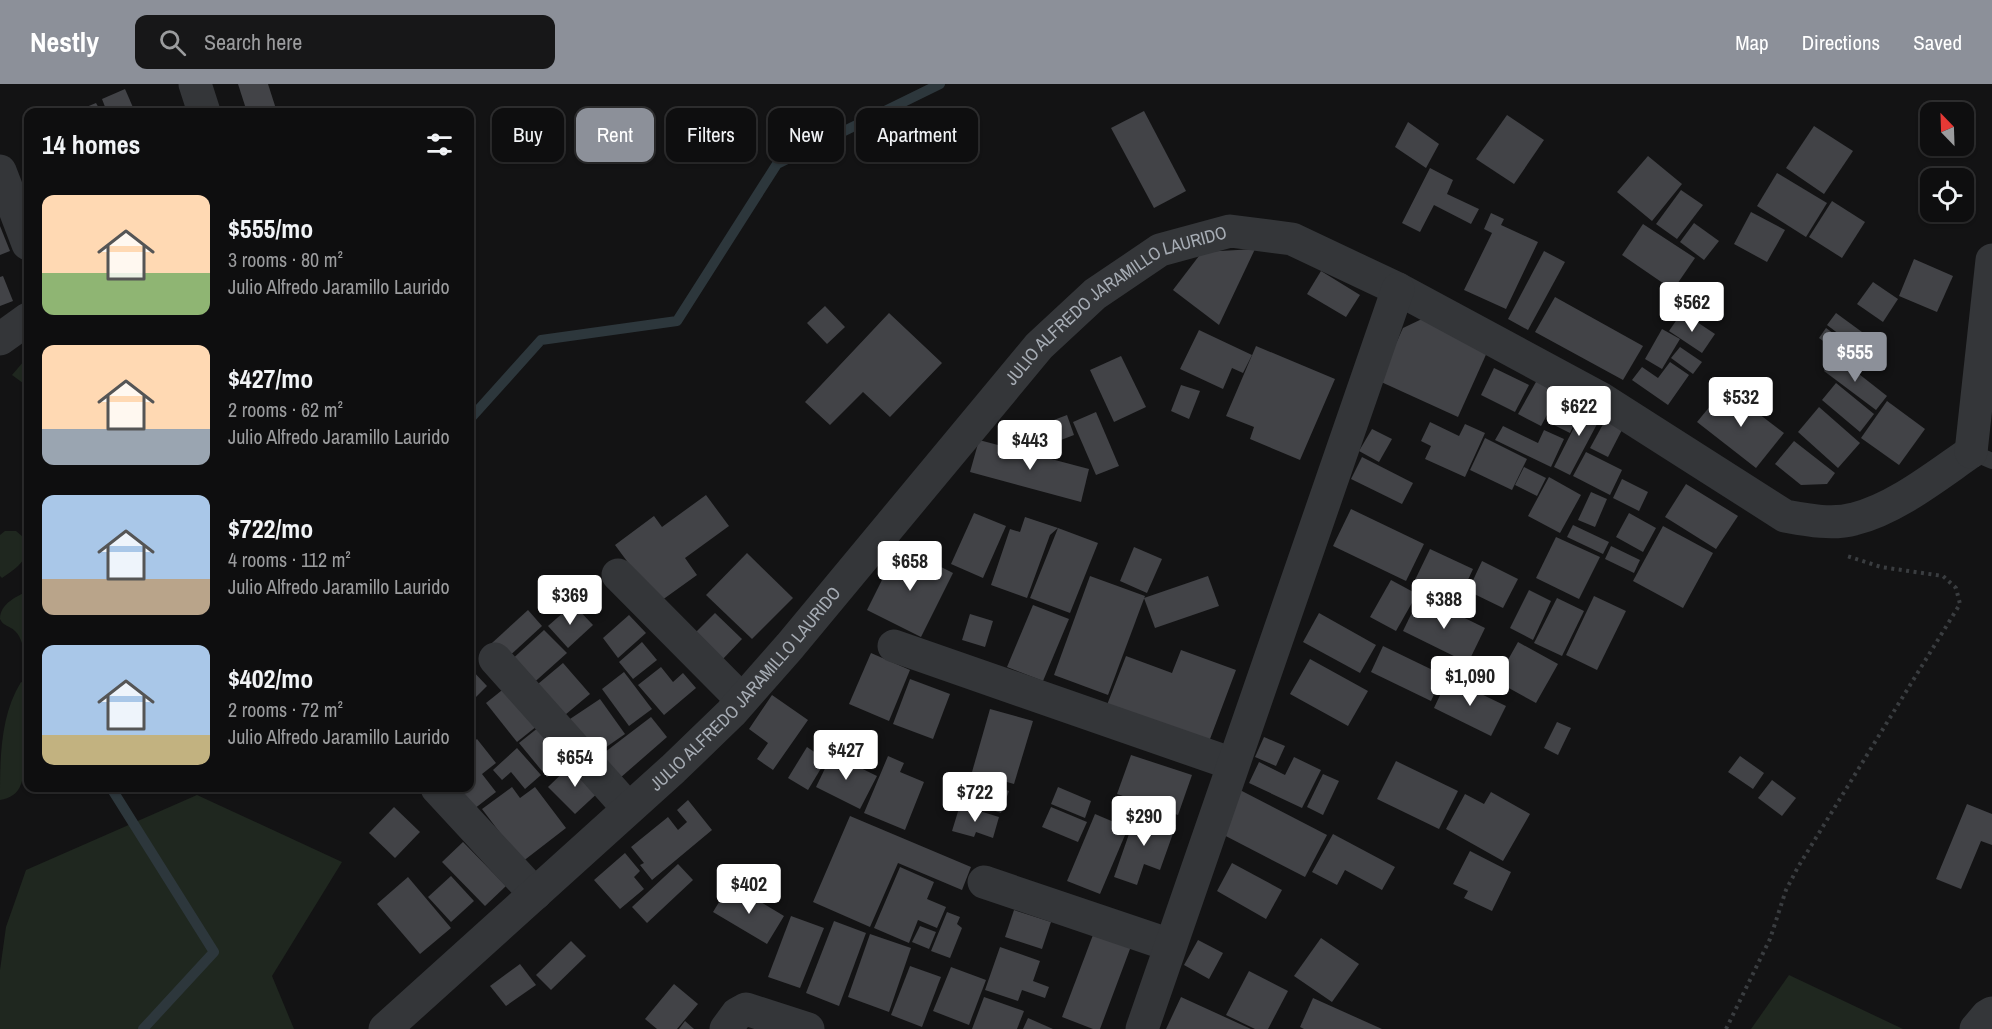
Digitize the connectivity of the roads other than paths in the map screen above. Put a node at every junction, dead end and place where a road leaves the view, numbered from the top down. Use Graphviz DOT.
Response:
graph roads {
  1 [pos="195,84"];
  2 [pos="203,108"];
  3 [pos="0,171"];
  4 [pos="24,234"];
  5 [pos="1992,260"];
  6 [pos="1398,289"];
  7 [pos="1985,449"];
  8 [pos="618,574"];
  9 [pos="894,646"];
  10 [pos="495,659"];
  11 [pos="742,700"];
  12 [pos="1233,764"];
  13 [pos="441,792"];
  14 [pos="628,808"];
  15 [pos="984,882"];
  16 [pos="535,894"];
  17 [pos="1170,945"];
  18 [pos="1992,1013"];
  19 [pos="385,1029"];
  20 [pos="726,1029"];
  21 [pos="808,1029"];
  22 [pos="1142,1029"];
  23 [pos="1976,1029"];
  1 -- 2 [label="street"];
  3 -- 4 [label="street"];
  5 -- 7 [label="street"];
  6 -- 7 [label="street, JULIO ALFREDO JARAMILLO LAURIDO"];
  6 -- 11 [label="street, JULIO ALFREDO JARAMILLO LAURIDO"];
  6 -- 12 [label="street"];
  8 -- 11 [label="street"];
  9 -- 12 [label="street"];
  10 -- 14 [label="street"];
  11 -- 14 [label="street, JULIO ALFREDO JARAMILLO LAURIDO"];
  12 -- 17 [label="street"];
  13 -- 16 [label="street"];
  14 -- 16 [label="street, JULIO ALFREDO JARAMILLO LAURIDO"];
  15 -- 17 [label="street"];
  16 -- 19 [label="street, JULIO ALFREDO JARAMILLO LAURIDO"];
  17 -- 22 [label="street"];
  18 -- 23 [label="street"];
  20 -- 21 [label="street"];
}
